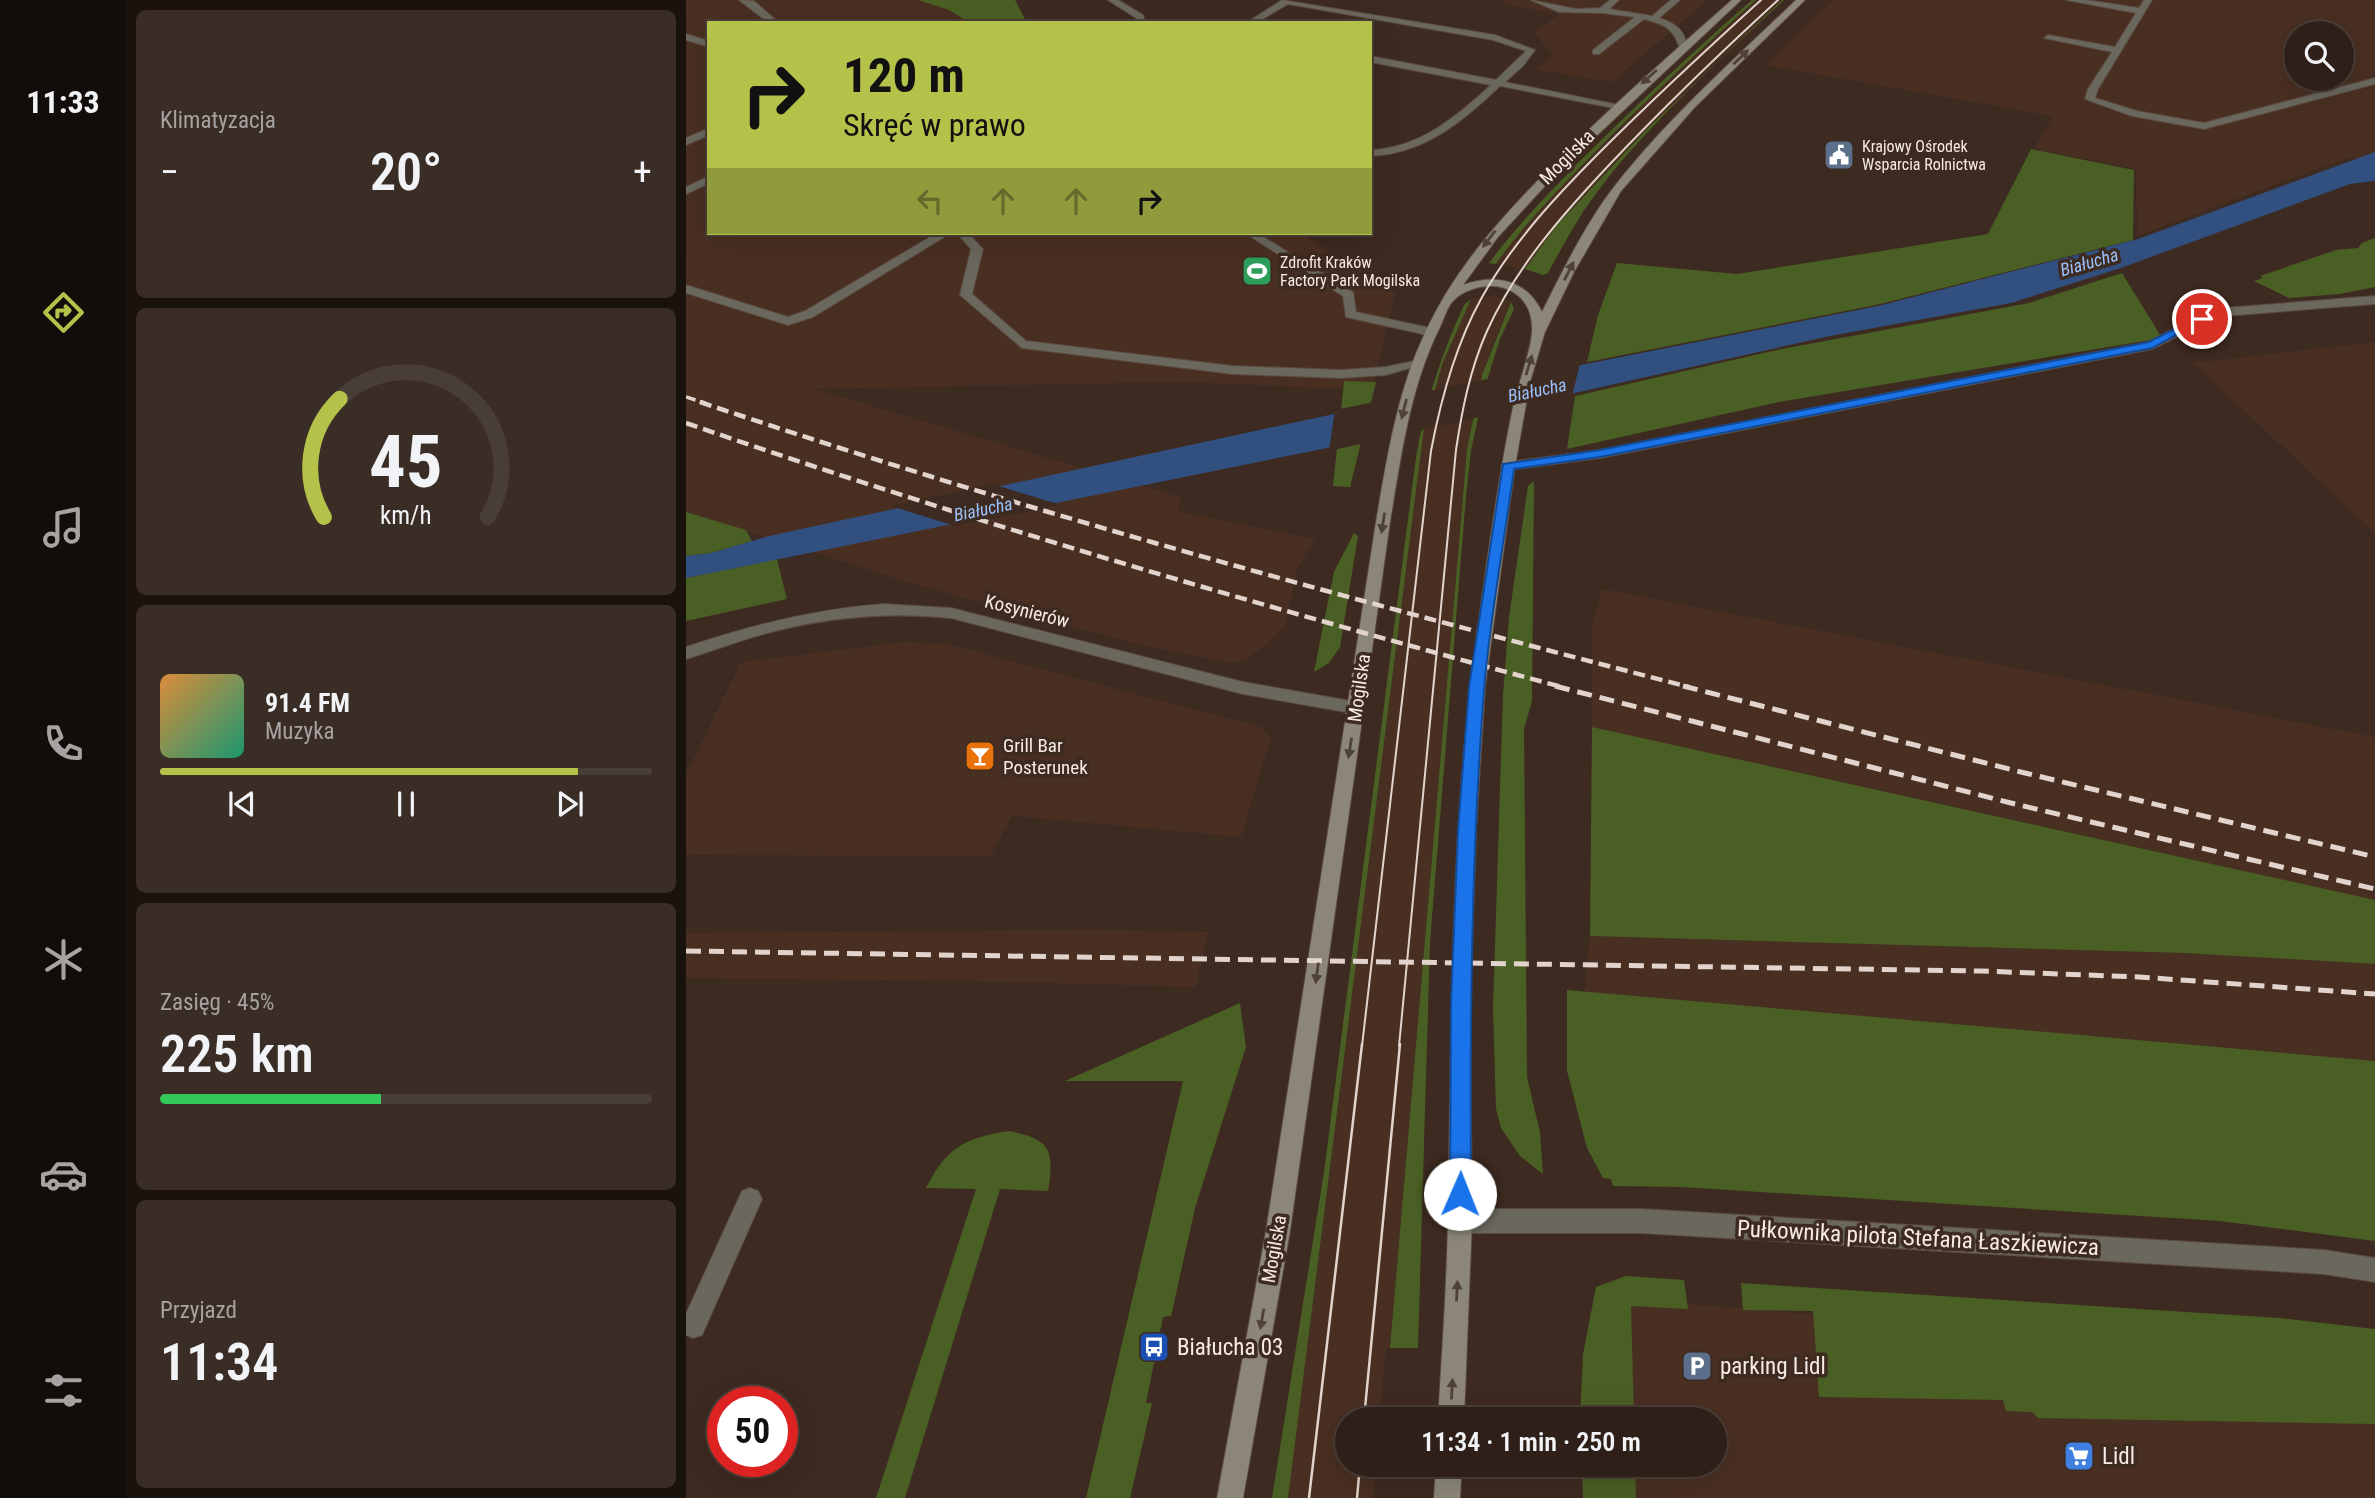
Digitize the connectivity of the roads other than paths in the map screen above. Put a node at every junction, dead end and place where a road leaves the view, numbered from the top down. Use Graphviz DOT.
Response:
graph roads {
  1 [pos="743,0"];
  2 [pos="1112,0"];
  3 [pos="1535,0"];
  4 [pos="1615,0"];
  5 [pos="1676,0"];
  6 [pos="1738,0"];
  7 [pos="1801,0"];
  8 [pos="2070,0"];
  9 [pos="2148,0"];
  10 [pos="1287,1"];
  11 [pos="1636,7"];
  12 [pos="1602,10"];
  13 [pos="2141,11"];
  14 [pos="1627,14"];
  15 [pos="1641,17"];
  16 [pos="1653,19"];
  17 [pos="773,21"];
  18 [pos="1141,21"];
  19 [pos="1253,21"];
  20 [pos="686,37"];
  21 [pos="2048,38"];
  22 [pos="707,43"];
  23 [pos="1683,47"];
  24 [pos="2117,50"];
  25 [pos="1596,52"];
  26 [pos="1372,59"];
  27 [pos="2375,81"];
  28 [pos="1499,82"];
  29 [pos="1619,106"];
  30 [pos="707,132"];
  31 [pos="686,142"];
  32 [pos="1372,153"];
  33 [pos="707,180"];
  34 [pos="686,191"];
  35 [pos="941,235"];
  36 [pos="964,235"];
  37 [pos="1253,235"];
  38 [pos="686,289"];
  39 [pos="2375,300"];
  40 [pos="1445,303"];
  41 [pos="1431,332"];
  42 [pos="1539,335"];
  43 [pos="1419,364"];
  44 [pos="1508,466"];
  45 [pos="686,653"];
  46 [pos="1357,708"];
  47 [pos="750,1199"];
  48 [pos="1460,1221"];
  49 [pos="2375,1270"];
  50 [pos="688,1331"];
  51 [pos="1452,1407"];
  52 [pos="1448,1477"];
  53 [pos="1230,1498"];
  54 [pos="1447,1498"];
  1 -- 17 [label="street"];
  2 -- 18 [label="street"];
  3 -- 12 [label="street"];
  4 -- 12 [label="street"];
  5 -- 16 [label="street"];
  6 -- 23 [label="main road, Mogilska"];
  42 -- 7 [label="main road, one-way"];
  8 -- 13 [label="street"];
  9 -- 13 [label="street"];
  10 -- 19 [label="street"];
  10 -- 28 [label="street"];
  11 -- 14 [label="street"];
  12 -- 14 [label="street"];
  13 -- 24 [label="street"];
  14 -- 15 [label="street"];
  15 -- 16 [label="street"];
  15 -- 25 [label="street"];
  16 -- 23 [label="street"];
  20 -- 22 [label="street"];
  21 -- 24 [label="street"];
  23 -- 29 [label="main road, Mogilska, one-way"];
  24 -- 27 [label="street"];
  26 -- 28 [label="street"];
  28 -- 29 [label="street"];
  28 -- 32 [label="street"];
  29 -- 40 [label="main road, Mogilska, one-way"];
  30 -- 31 [label="street"];
  33 -- 34 [label="street"];
  35 -- 38 [label="street"];
  36 -- 43 [label="street"];
  37 -- 41 [label="street"];
  39 -- 44 [label="street"];
  40 -- 41 [label="main road, Mogilska"];
  40 -- 42 [label="main road"];
  41 -- 43 [label="main road, Mogilska"];
  44 -- 42 [label="main road, one-way"];
  43 -- 46 [label="main road, Mogilska, one-way"];
  44 -- 48 [label="main road"];
  45 -- 46 [label="street, Kosynierów"];
  46 -- 53 [label="main road, Mogilska, one-way"];
  47 -- 50 [label="street"];
  48 -- 49 [label="street, Pułkownika pilota Stefana Łaszkiewicza"];
  51 -- 48 [label="main road, one-way"];
  52 -- 54 [label="main road"];
}
